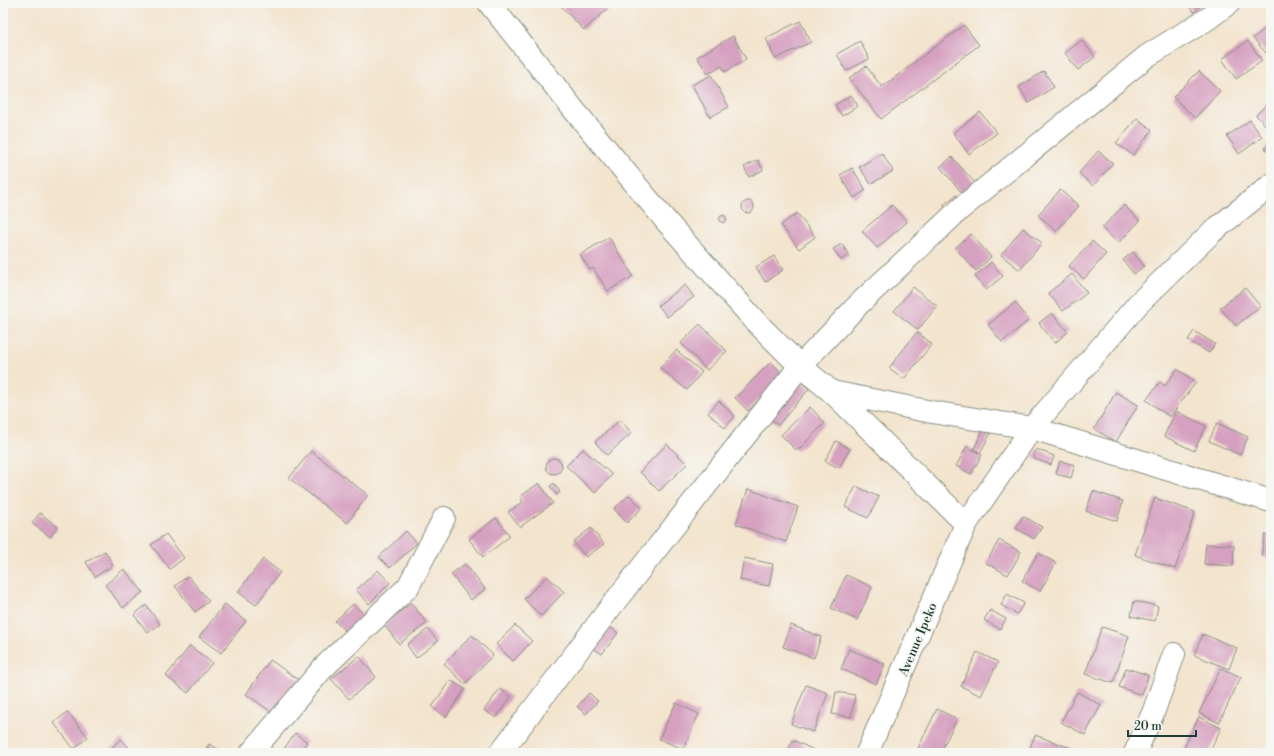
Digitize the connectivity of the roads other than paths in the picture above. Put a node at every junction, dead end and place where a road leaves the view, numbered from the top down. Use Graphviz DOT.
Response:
graph roads {
  1 [pos="489,3"];
  2 [pos="1230,3"];
  3 [pos="1271,185"];
  4 [pos="800,366"];
  5 [pos="832,392"];
  6 [pos="1032,428"];
  7 [pos="1271,501"];
  8 [pos="444,518"];
  9 [pos="966,524"];
  10 [pos="1174,654"];
  11 [pos="251,753"];
  12 [pos="500,753"];
  13 [pos="867,753"];
  14 [pos="1135,753"];
  1 -- 4 [label="street"];
  2 -- 4 [label="street"];
  3 -- 6 [label="street, Avenue Ipeko"];
  4 -- 5 [label="street"];
  4 -- 12 [label="street"];
  5 -- 6 [label="street"];
  5 -- 9 [label="street"];
  6 -- 7 [label="street"];
  6 -- 9 [label="street, Avenue Ipeko"];
  8 -- 11 [label="street"];
  9 -- 13 [label="street, Avenue Ipeko"];
  10 -- 14 [label="street"];
}
